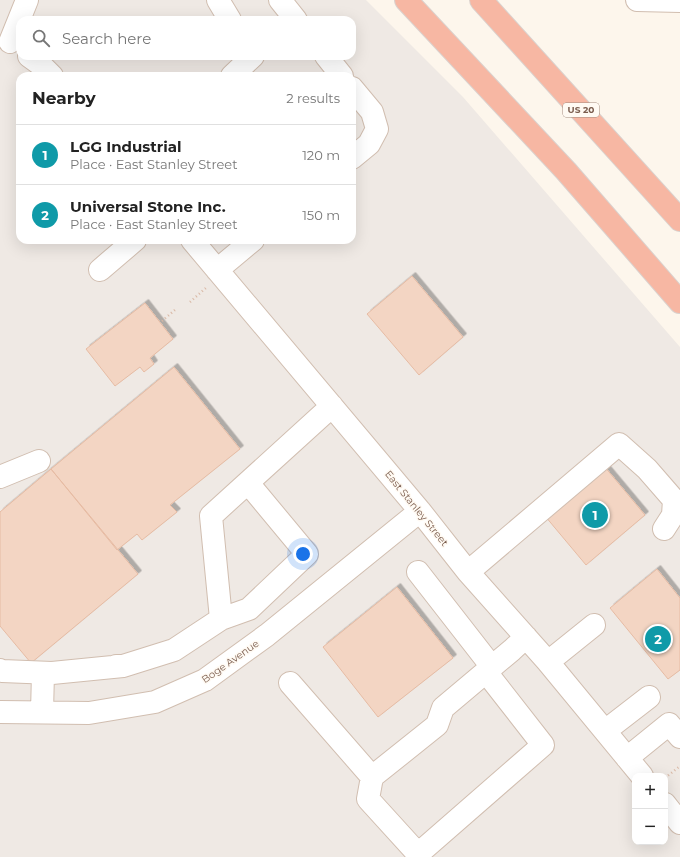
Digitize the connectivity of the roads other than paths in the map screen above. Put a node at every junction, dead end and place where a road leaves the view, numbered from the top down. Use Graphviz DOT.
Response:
graph roads {
  1 [pos="27,0"];
  2 [pos="218,0"];
  3 [pos="280,0"];
  4 [pos="406,0"];
  5 [pos="481,0"];
  6 [pos="637,0"];
  7 [pos="680,1"];
  8 [pos="21,16"];
  9 [pos="228,16"];
  10 [pos="293,16"];
  11 [pos="16,27"];
  12 [pos="10,42"];
  13 [pos="34,60"];
  14 [pos="250,60"];
  15 [pos="329,60"];
  16 [pos="48,72"];
  17 [pos="236,72"];
  18 [pos="339,72"];
  19 [pos="356,93"];
  20 [pos="356,155"];
  21 [pos="680,220"];
  22 [pos="130,244"];
  23 [pos="194,244"];
  24 [pos="249,244"];
  25 [pos="100,270"];
  26 [pos="212,278"];
  27 [pos="680,302"];
  28 [pos="332,406"];
  29 [pos="39,461"];
  30 [pos="0,477"];
  31 [pos="248,483"];
  32 [pos="420,511"];
  33 [pos="664,529"];
  34 [pos="418,572"];
  35 [pos="468,572"];
  36 [pos="221,619"];
  37 [pos="594,625"];
  38 [pos="526,637"];
  39 [pos="548,662"];
  40 [pos="489,669"];
  41 [pos="0,670"];
  42 [pos="43,673"];
  43 [pos="290,683"];
  44 [pos="650,697"];
  45 [pos="0,712"];
  46 [pos="42,712"];
  47 [pos="676,725"];
  48 [pos="605,731"];
  49 [pos="627,758"];
  50 [pos="640,773"];
  51 [pos="372,776"];
  52 [pos="668,808"];
  53 [pos="680,822"];
  1 -- 8 [label="street"];
  2 -- 9 [label="street"];
  3 -- 10 [label="street"];
  4 -- 27 [label="highway"];
  5 -- 21 [label="highway, US 20"];
  6 -- 7 [label="street"];
  11 -- 12 [label="street"];
  13 -- 16 [label="street"];
  14 -- 17 [label="street"];
  15 -- 18 [label="street"];
  19 -- 20 [label="street"];
  22 -- 25 [label="street"];
  23 -- 26 [label="street, East Stanley Street"];
  24 -- 26 [label="street"];
  26 -- 28 [label="street, East Stanley Street"];
  28 -- 31 [label="street"];
  28 -- 32 [label="street, East Stanley Street"];
  29 -- 30 [label="street"];
  31 -- 36 [label="street"];
  31 -- 36 [label="street"];
  32 -- 35 [label="street, East Stanley Street"];
  32 -- 46 [label="street, Boge Avenue"];
  33 -- 35 [label="street"];
  34 -- 40 [label="street"];
  35 -- 38 [label="street, East Stanley Street"];
  36 -- 42 [label="street"];
  37 -- 39 [label="street"];
  38 -- 39 [label="street, East Stanley Street"];
  38 -- 40 [label="street"];
  39 -- 48 [label="street, East Stanley Street"];
  40 -- 51 [label="street"];
  40 -- 51 [label="street"];
  41 -- 42 [label="street"];
  42 -- 46 [label="street"];
  43 -- 51 [label="street"];
  44 -- 48 [label="street"];
  45 -- 46 [label="street, Boge Avenue"];
  47 -- 49 [label="street"];
  48 -- 49 [label="street, East Stanley Street"];
  49 -- 50 [label="street, East Stanley Street"];
  52 -- 53 [label="street"];
}
